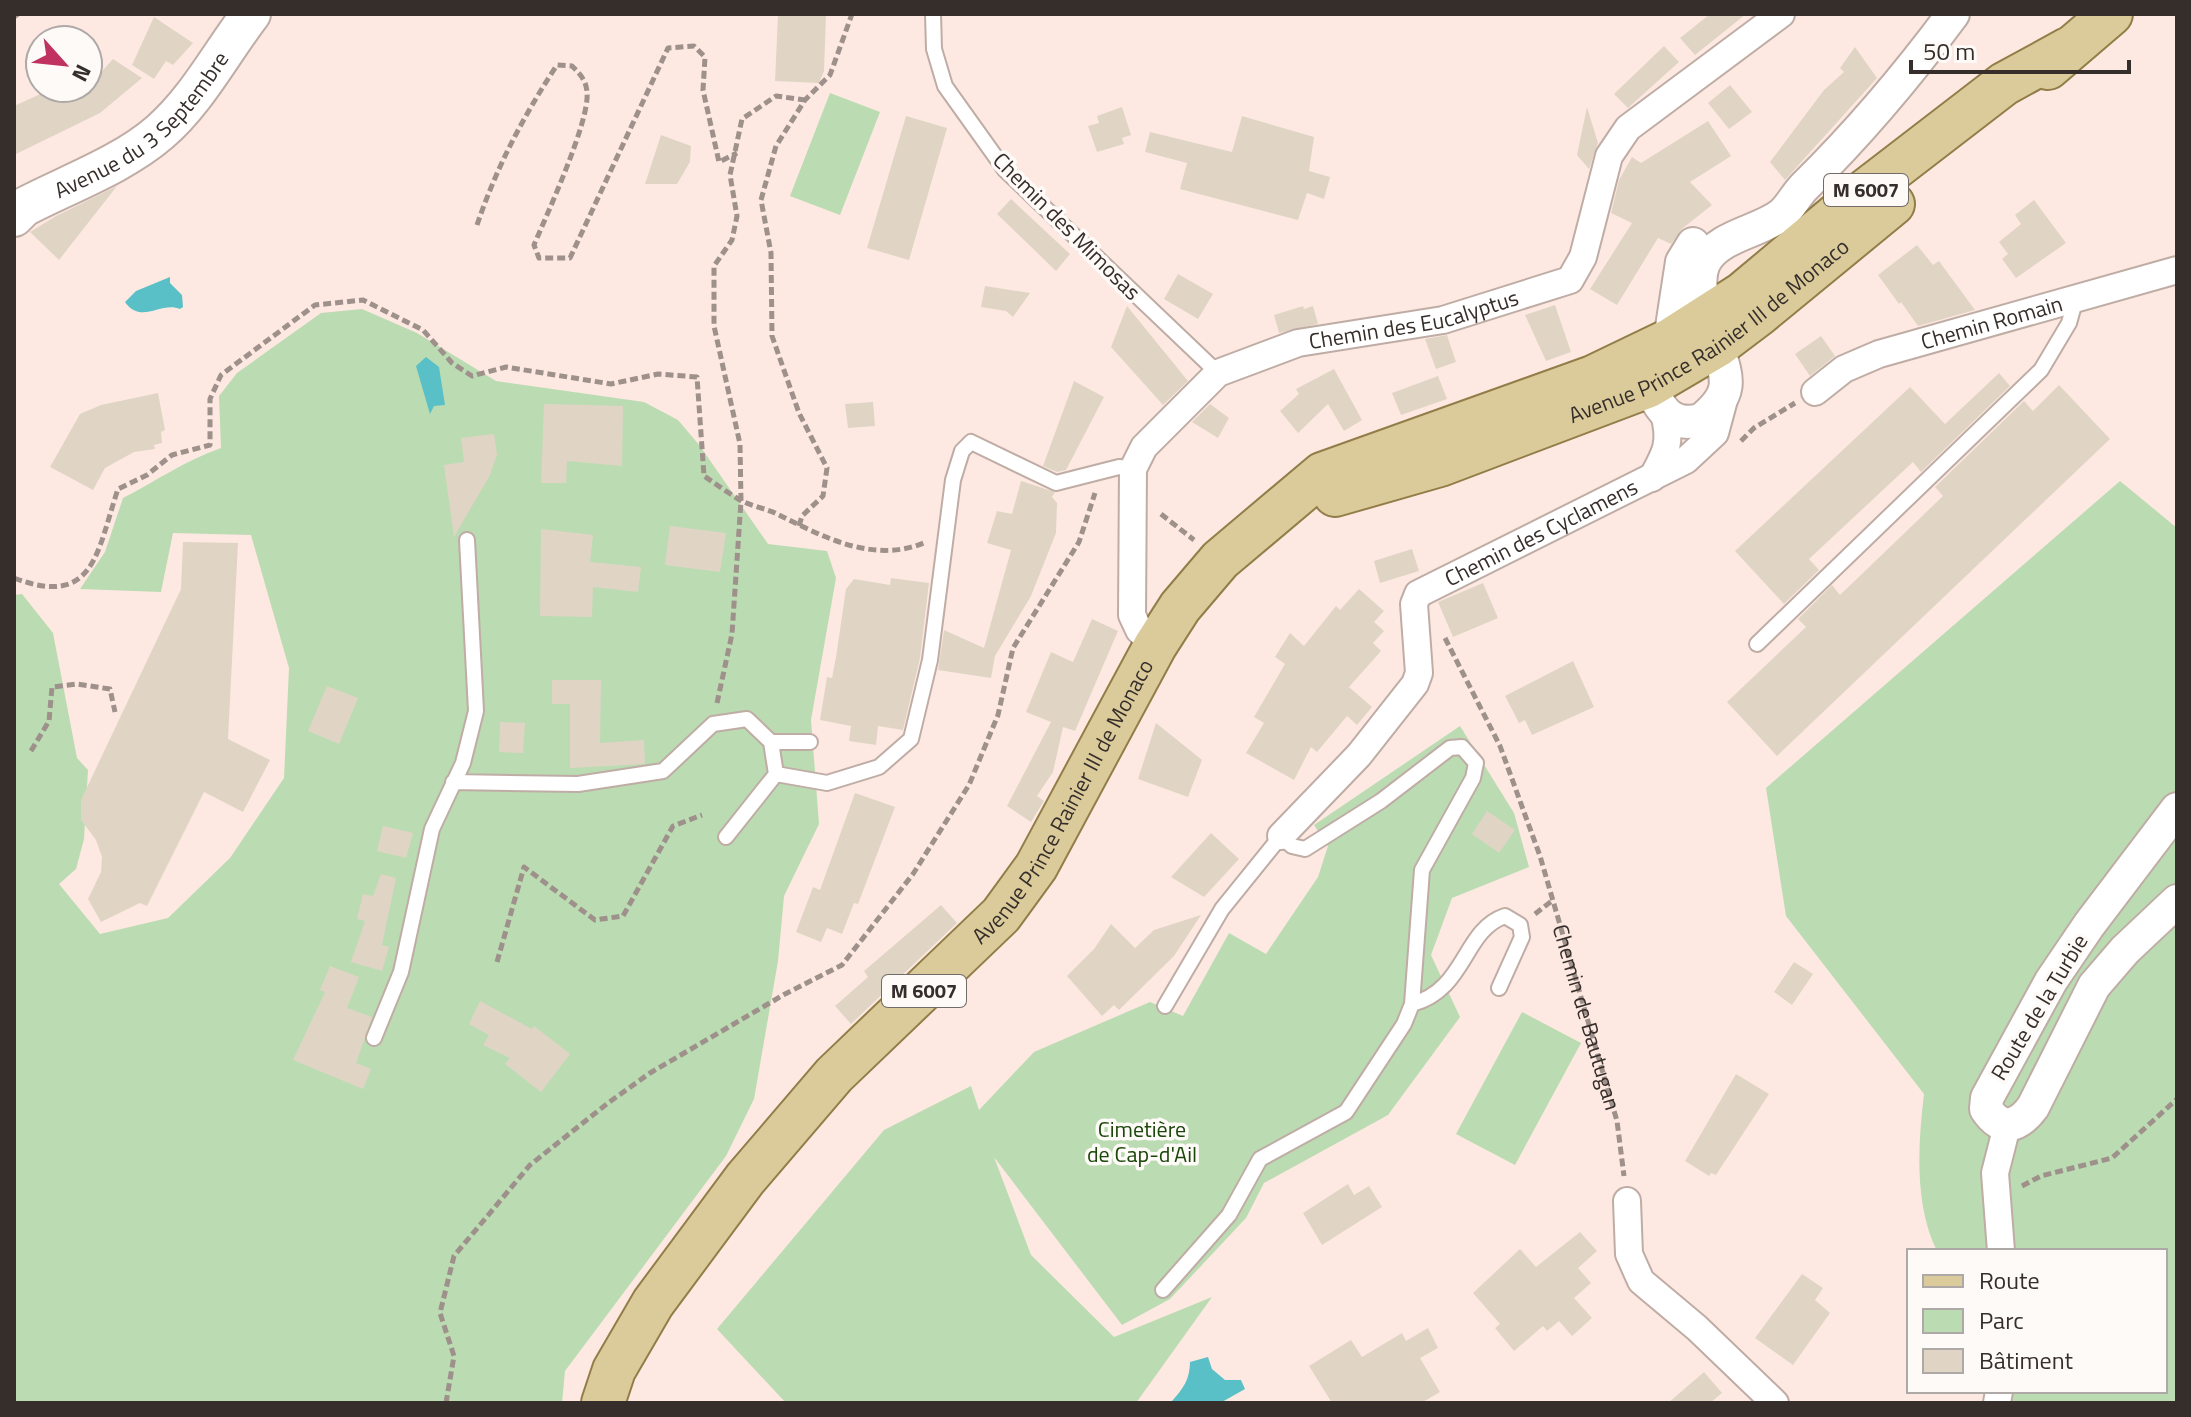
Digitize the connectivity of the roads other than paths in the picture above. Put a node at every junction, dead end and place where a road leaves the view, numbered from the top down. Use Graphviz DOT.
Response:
graph roads {
  1 [pos="251,14"];
  2 [pos="933,14"];
  3 [pos="1781,14"];
  4 [pos="1953,14"];
  5 [pos="2111,14"];
  6 [pos="1797,194"];
  7 [pos="14,217"];
  8 [pos="2177,270"];
  9 [pos="2076,298"];
  10 [pos="1712,331"];
  11 [pos="1670,340"];
  12 [pos="1218,373"];
  13 [pos="1726,392"];
  14 [pos="1815,392"];
  15 [pos="1656,400"];
  16 [pos="1652,478"];
  17 [pos="1134,482"];
  18 [pos="1290,504"];
  19 [pos="467,540"];
  20 [pos="1757,644"];
  21 [pos="1155,646"];
  22 [pos="771,742"];
  23 [pos="810,742"];
  24 [pos="776,774"];
  25 [pos="453,782"];
  26 [pos="2177,809"];
  27 [pos="1281,836"];
  28 [pos="726,837"];
  29 [pos="2177,901"];
  30 [pos="1499,988"];
  31 [pos="1412,1004"];
  32 [pos="1165,1006"];
  33 [pos="374,1038"];
  34 [pos="2007,1126"];
  35 [pos="1627,1201"];
  36 [pos="2001,1249"];
  37 [pos="1163,1290"];
  38 [pos="603,1403"];
  39 [pos="1775,1403"];
  1 -- 7 [label="main road, Avenue du 3 Septembre"];
  2 -- 12 [label="lane, Chemin des Mimosas"];
  3 -- 12 [label="street, Chemin des Eucalyptus"];
  4 -- 6 [label="street"];
  5 -- 10 [label="main road, Avenue Prince Rainier III de Monaco / M 6007"];
  6 -- 10 [label="street, Chemin des Cyclamens"];
  6 -- 11 [label="street"];
  8 -- 9 [label="street, Chemin Romain"];
  9 -- 14 [label="street, Chemin Romain"];
  9 -- 20 [label="lane"];
  10 -- 11 [label="main road"];
  10 -- 13 [label="street, Chemin des Cyclamens"];
  10 -- 15 [label="main road, Avenue Prince Rainier III de Monaco / M 6007"];
  11 -- 15 [label="main road"];
  11 -- 18 [label="main road, Avenue Prince Rainier III de Monaco / M 6007"];
  12 -- 17 [label="street, Chemin des Eucalyptus"];
  13 -- 15 [label="street"];
  13 -- 16 [label="street, Chemin des Cyclamens"];
  15 -- 16 [label="street, Chemin des Cyclamens"];
  15 -- 18 [label="main road, Avenue Prince Rainier III de Monaco / M 6007"];
  16 -- 27 [label="street, Chemin des Cyclamens"];
  17 -- 21 [label="street"];
  17 -- 24 [label="lane"];
  18 -- 21 [label="main road, Avenue Prince Rainier III de Monaco / M 6007"];
  19 -- 25 [label="lane"];
  21 -- 38 [label="main road, Avenue Prince Rainier III de Monaco / M 6007"];
  22 -- 23 [label="lane"];
  22 -- 24 [label="lane"];
  22 -- 25 [label="lane"];
  24 -- 28 [label="lane"];
  25 -- 33 [label="lane"];
  26 -- 34 [label="street, Route de la Turbie"];
  27 -- 31 [label="lane"];
  27 -- 32 [label="lane"];
  29 -- 34 [label="street, Route de la Turbie"];
  30 -- 31 [label="lane"];
  31 -- 37 [label="lane"];
  34 -- 36 [label="street"];
  35 -- 39 [label="street"];
}
